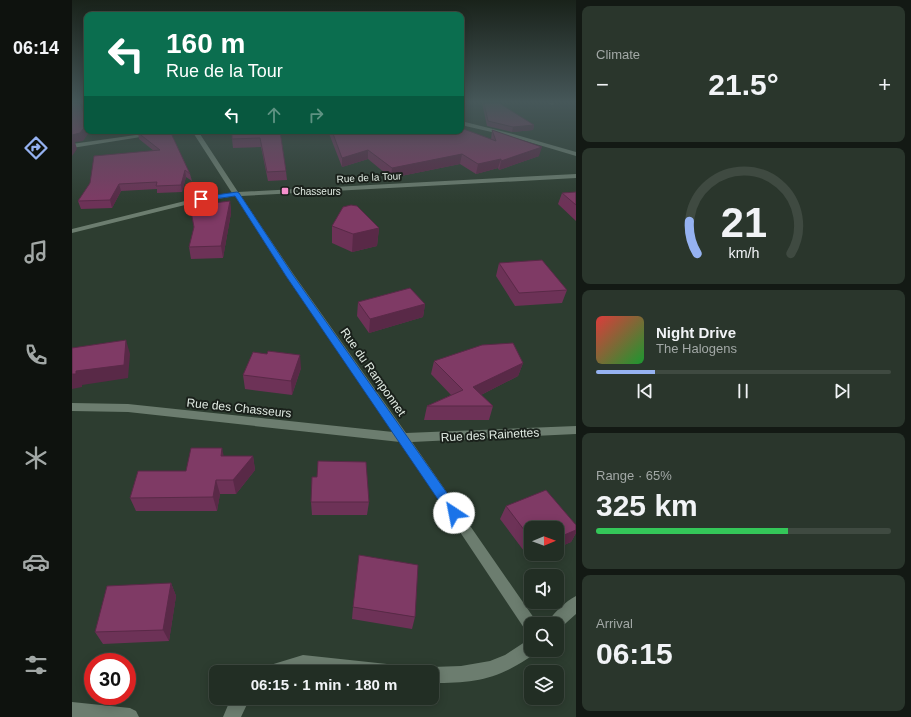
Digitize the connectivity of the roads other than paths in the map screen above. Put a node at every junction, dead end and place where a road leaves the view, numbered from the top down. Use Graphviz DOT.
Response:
graph roads {
  1 [pos="138,136"];
  2 [pos="199,136"];
  3 [pos="513,136"];
  4 [pos="72,146"];
  5 [pos="576,154"];
  6 [pos="576,176"];
  7 [pos="237,194"];
  8 [pos="72,231"];
  9 [pos="72,407"];
  10 [pos="576,430"];
  11 [pos="403,438"];
  12 [pos="576,604"];
  13 [pos="525,617"];
  14 [pos="562,617"];
  15 [pos="524,651"];
  16 [pos="296,665"];
  17 [pos="322,665"];
  18 [pos="439,675"];
  19 [pos="237,705"];
  20 [pos="72,711"];
  21 [pos="130,717"];
  22 [pos="232,717"];
  1 -- 4 [label="street"];
  2 -- 7 [label="street, Rue du Ramponnet"];
  3 -- 5 [label="street"];
  6 -- 7 [label="street, Rue de la Tour"];
  7 -- 8 [label="street, Rue de la Tour"];
  7 -- 11 [label="street, Rue du Ramponnet"];
  9 -- 11 [label="street, Rue des Chasseurs"];
  10 -- 11 [label="street, Rue des Rainettes"];
  11 -- 13 [label="street, Rue du Ramponnet"];
  12 -- 14 [label="street"];
  15 -- 18 [label="street"];
  16 -- 17 [label="street"];
  19 -- 22 [label="street"];
  20 -- 21 [label="street"];
}
